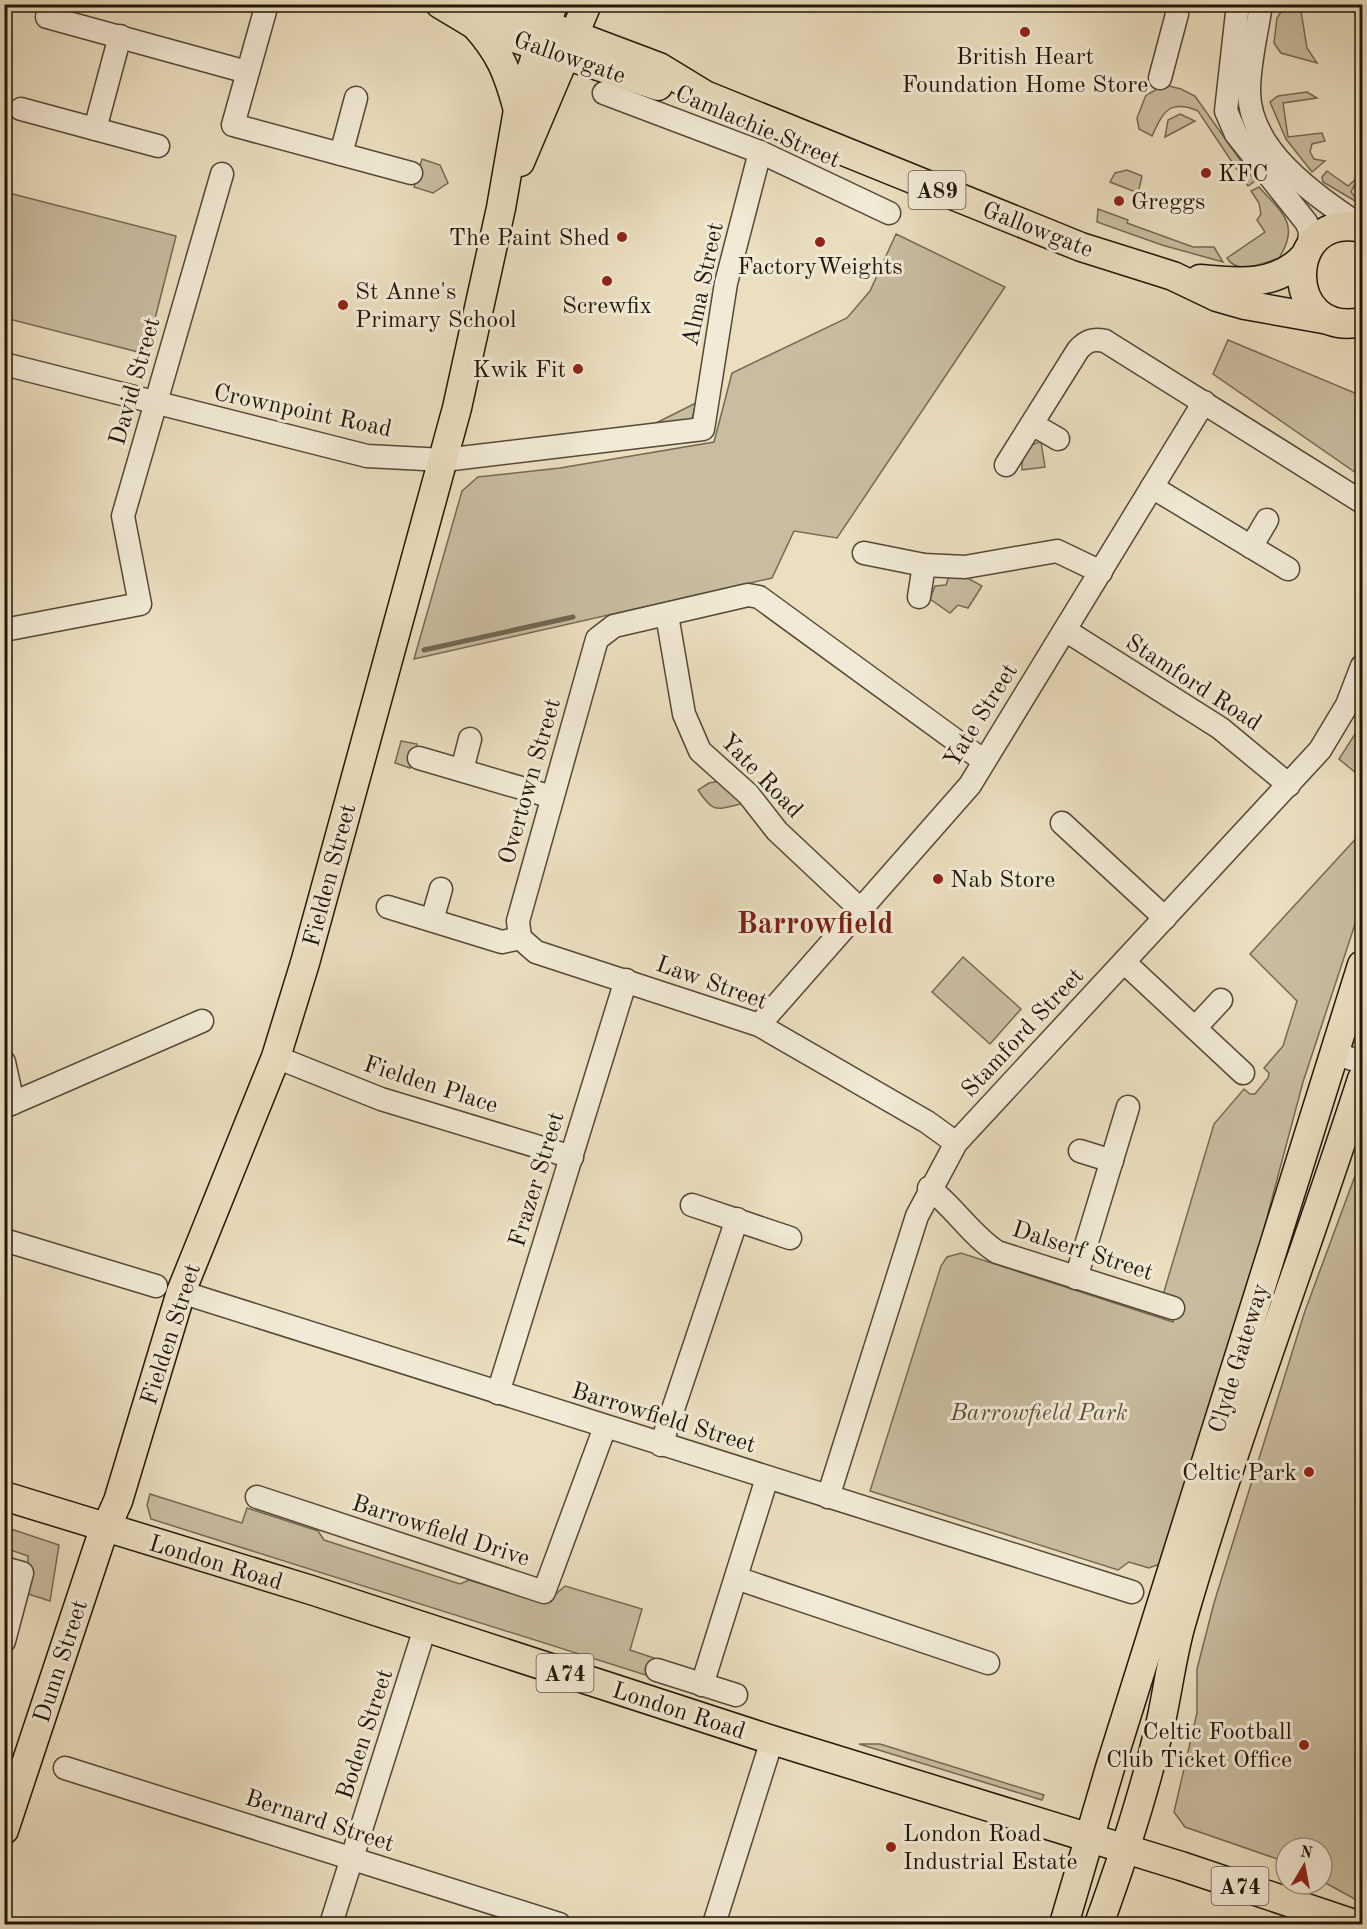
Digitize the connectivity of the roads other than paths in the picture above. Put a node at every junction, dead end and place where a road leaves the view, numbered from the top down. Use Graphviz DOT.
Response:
graph roads {
  1 [pos="267,4"];
  2 [pos="440,4"];
  3 [pos="587,4"];
  4 [pos="1175,4"];
  5 [pos="1238,4"];
  6 [pos="1261,4"];
  7 [pos="478,15"];
  8 [pos="47,17"];
  9 [pos="546,25"];
  10 [pos="120,36"];
  11 [pos="570,45"];
  12 [pos="247,72"];
  13 [pos="1160,78"];
  14 [pos="604,93"];
  15 [pos="356,98"];
  16 [pos="21,109"];
  17 [pos="518,110"];
  18 [pos="95,129"];
  19 [pos="158,146"];
  20 [pos="760,152"];
  21 [pos="341,154"];
  22 [pos="411,173"];
  23 [pos="222,174"];
  24 [pos="501,208"];
  25 [pos="889,213"];
  26 [pos="1362,228"];
  27 [pos="1307,252"];
  28 [pos="1173,276"];
  29 [pos="1349,324"];
  30 [pos="4,364"];
  31 [pos="1204,402"];
  32 [pos="156,405"];
  33 [pos="1032,424"];
  34 [pos="703,429"];
  35 [pos="1058,439"];
  36 [pos="444,460"];
  37 [pos="1006,465"];
  38 [pos="1152,487"];
  39 [pos="1362,502"];
  40 [pos="1267,520"];
  41 [pos="1251,547"];
  42 [pos="864,553"];
  43 [pos="924,565"];
  44 [pos="1288,569"];
  45 [pos="1101,572"];
  46 [pos="919,597"];
  47 [pos="667,615"];
  48 [pos="4,630"];
  49 [pos="1065,630"];
  50 [pos="1362,666"];
  51 [pos="470,739"];
  52 [pos="419,758"];
  53 [pos="984,761"];
  54 [pos="462,770"];
  55 [pos="1289,785"];
  56 [pos="552,796"];
  57 [pos="1062,823"];
  58 [pos="441,889"];
  59 [pos="388,907"];
  60 [pos="860,909"];
  61 [pos="1165,918"];
  62 [pos="432,920"];
  63 [pos="520,938"];
  64 [pos="1124,962"];
  65 [pos="1362,965"];
  66 [pos="626,980"];
  67 [pos="1221,1000"];
  68 [pos="202,1021"];
  69 [pos="759,1025"];
  70 [pos="1195,1028"];
  71 [pos="1333,1053"];
  72 [pos="276,1057"];
  73 [pos="4,1062"];
  74 [pos="1362,1062"];
  75 [pos="1243,1073"];
  76 [pos="1362,1079"];
  77 [pos="9,1105"];
  78 [pos="1128,1107"];
  79 [pos="956,1143"];
  80 [pos="1080,1151"];
  81 [pos="572,1157"];
  82 [pos="1112,1161"];
  83 [pos="929,1188"];
  84 [pos="692,1205"];
  85 [pos="736,1219"];
  86 [pos="790,1238"];
  87 [pos="4,1240"];
  88 [pos="1076,1278"];
  89 [pos="168,1289"];
  90 [pos="1173,1308"];
  91 [pos="498,1393"];
  92 [pos="605,1427"];
  93 [pos="662,1445"];
  94 [pos="767,1478"];
  95 [pos="4,1496"];
  96 [pos="257,1497"];
  97 [pos="828,1497"];
  98 [pos="108,1528"];
  99 [pos="13,1570"];
  100 [pos="736,1578"];
  101 [pos="1132,1592"];
  102 [pos="425,1628"];
  103 [pos="4,1641"];
  104 [pos="988,1663"];
  105 [pos="657,1670"];
  106 [pos="702,1685"];
  107 [pos="736,1695"];
  108 [pos="772,1740"];
  109 [pos="65,1768"];
  110 [pos="4,1830"];
  111 [pos="1090,1838"];
  112 [pos="1125,1849"];
  113 [pos="352,1859"];
  114 [pos="331,1924"];
  115 [pos="559,1924"];
  116 [pos="714,1924"];
  117 [pos="1064,1924"];
  118 [pos="1099,1924"];
  119 [pos="1354,1924"];
  1 -- 12 [label="street"];
  2 -- 7 [label="main road, Gallowgate / A89"];
  3 -- 11 [label="main road, Fielden Street"];
  4 -- 13 [label="street"];
  5 -- 27 [label="street"];
  6 -- 26 [label="street"];
  7 -- 9 [label="main road, Gallowgate / A89"];
  7 -- 17 [label="main road, Fielden Street"];
  8 -- 10 [label="street"];
  9 -- 11 [label="main road, Gallowgate / A89"];
  9 -- 17 [label="main road, Fielden Street"];
  10 -- 12 [label="street"];
  10 -- 18 [label="street"];
  11 -- 24 [label="main road, Fielden Street"];
  11 -- 28 [label="main road, Gallowgate / A89"];
  12 -- 21 [label="street"];
  14 -- 20 [label="street, Camlachie Street"];
  15 -- 21 [label="street"];
  16 -- 18 [label="street"];
  17 -- 24 [label="main road, Fielden Street"];
  18 -- 19 [label="street"];
  20 -- 25 [label="street, Camlachie Street"];
  20 -- 34 [label="street, Alma Street"];
  21 -- 22 [label="street"];
  23 -- 32 [label="street, David Street"];
  24 -- 36 [label="main road, Fielden Street"];
  26 -- 27 [label="main road, Gallowgate"];
  27 -- 28 [label="main road, Gallowgate / A89"];
  27 -- 29 [label="main road"];
  28 -- 29 [label="main road, Gallowgate / A89"];
  30 -- 32 [label="street, Crownpoint Road"];
  31 -- 33 [label="street"];
  31 -- 38 [label="street, Yate Street"];
  31 -- 39 [label="street"];
  32 -- 36 [label="street, Crownpoint Road"];
  32 -- 48 [label="street, David Street"];
  33 -- 35 [label="street"];
  33 -- 37 [label="street"];
  34 -- 36 [label="street, Crownpoint Road"];
  36 -- 72 [label="main road, Fielden Street"];
  38 -- 41 [label="street"];
  38 -- 45 [label="street, Yate Street"];
  40 -- 41 [label="street"];
  41 -- 44 [label="street"];
  42 -- 43 [label="street"];
  43 -- 45 [label="street"];
  43 -- 46 [label="street"];
  45 -- 49 [label="street, Yate Street"];
  47 -- 53 [label="street"];
  47 -- 56 [label="street, Overtown Street"];
  47 -- 60 [label="street, Yate Road"];
  49 -- 53 [label="street, Yate Street"];
  49 -- 55 [label="street, Stamford Road"];
  50 -- 55 [label="street, Stamford Street"];
  51 -- 54 [label="street"];
  52 -- 54 [label="street"];
  53 -- 60 [label="street, Yate Street"];
  54 -- 56 [label="street"];
  55 -- 61 [label="street, Stamford Street"];
  56 -- 63 [label="street, Overtown Street"];
  57 -- 61 [label="street"];
  58 -- 62 [label="street"];
  59 -- 62 [label="street"];
  60 -- 69 [label="street, Yate Street"];
  61 -- 64 [label="street, Stamford Street"];
  62 -- 63 [label="street"];
  63 -- 66 [label="street, Law Street"];
  64 -- 70 [label="street"];
  64 -- 79 [label="street, Stamford Street"];
  65 -- 71 [label="main road, Clyde Gateway"];
  66 -- 69 [label="street, Law Street"];
  66 -- 81 [label="street, Frazer Street"];
  67 -- 70 [label="street"];
  68 -- 77 [label="street"];
  69 -- 79 [label="street, Law Street"];
  70 -- 75 [label="street"];
  71 -- 74 [label="street"];
  71 -- 111 [label="main road, Clyde Gateway"];
  72 -- 81 [label="street, Fielden Place"];
  72 -- 89 [label="main road, Fielden Street"];
  73 -- 77 [label="street"];
  76 -- 112 [label="main road, Clyde Gateway"];
  78 -- 82 [label="street"];
  79 -- 83 [label="street, Stamford Street"];
  80 -- 82 [label="street"];
  81 -- 91 [label="street, Frazer Street"];
  82 -- 88 [label="street"];
  83 -- 88 [label="street, Dalserf Street"];
  83 -- 97 [label="street, Stamford Street"];
  84 -- 85 [label="street"];
  85 -- 86 [label="street"];
  85 -- 93 [label="street"];
  87 -- 89 [label="street, Barrowfield Street"];
  88 -- 90 [label="street, Dalserf Street"];
  89 -- 91 [label="street, Barrowfield Street"];
  89 -- 98 [label="main road, Fielden Street"];
  91 -- 92 [label="street, Barrowfield Street"];
  92 -- 93 [label="street, Barrowfield Street"];
  92 -- 96 [label="street, Barrowfield Drive"];
  93 -- 94 [label="street, Barrowfield Street"];
  94 -- 97 [label="street, Barrowfield Street"];
  94 -- 100 [label="street"];
  95 -- 98 [label="main road, London Road / A74"];
  97 -- 101 [label="street, Barrowfield Street"];
  98 -- 102 [label="main road, London Road / A74"];
  98 -- 110 [label="main road, Dunn Street"];
  99 -- 103 [label="street"];
  100 -- 104 [label="street"];
  100 -- 106 [label="street"];
  102 -- 108 [label="main road, London Road / A74"];
  102 -- 113 [label="street, Boden Street"];
  105 -- 106 [label="street"];
  106 -- 107 [label="street"];
  108 -- 111 [label="main road, London Road / A74"];
  108 -- 116 [label="street"];
  109 -- 113 [label="street, Bernard Street"];
  111 -- 112 [label="main road, London Road / A74"];
  111 -- 117 [label="main road, Clyde Gateway"];
  112 -- 118 [label="main road, Clyde Gateway"];
  112 -- 119 [label="main road, London Road / A74"];
  113 -- 114 [label="street, Boden Street"];
  113 -- 115 [label="street, Bernard Street"];
}
